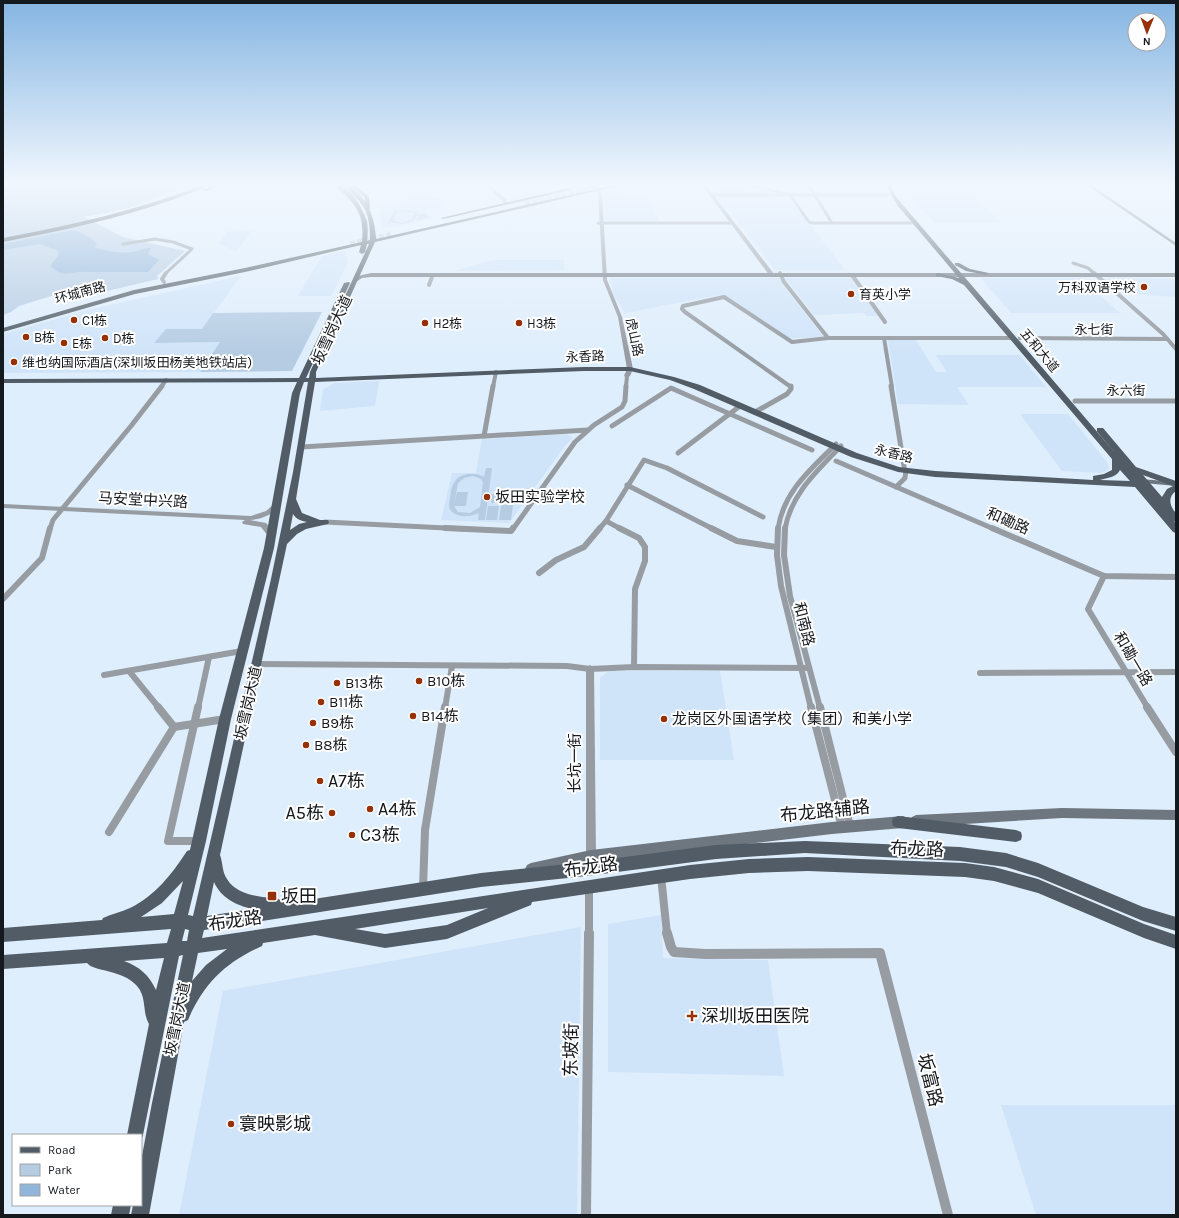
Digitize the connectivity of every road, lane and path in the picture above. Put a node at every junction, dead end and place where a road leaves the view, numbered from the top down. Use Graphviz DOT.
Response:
graph roads {
  1 [pos="148,241"];
  2 [pos="166,241"];
  3 [pos="359,241"];
  4 [pos="369,241"];
  5 [pos="369,241"];
  6 [pos="601,241"];
  7 [pos="745,241"];
  8 [pos="931,241"];
  9 [pos="937,241"];
  10 [pos="349,243"];
  11 [pos="123,244"];
  12 [pos="950,263"];
  13 [pos="1073,263"];
  14 [pos="957,264"];
  15 [pos="361,268"];
  16 [pos="603,274"];
  17 [pos="771,274"];
  18 [pos="780,274"];
  19 [pos="917,274"];
  20 [pos="938,274"];
  21 [pos="962,274"];
  22 [pos="986,274"];
  23 [pos="1094,274"];
  24 [pos="1176,275"];
  25 [pos="432,276"];
  26 [pos="852,276"];
  27 [pos="356,280"];
  28 [pos="162,284"];
  29 [pos="429,285"];
  30 [pos="972,286"];
  31 [pos="885,322"];
  32 [pos="3,325"];
  33 [pos="3,330"];
  34 [pos="828,338"];
  35 [pos="884,338"];
  36 [pos="1017,338"];
  37 [pos="1167,339"];
  38 [pos="1176,349"];
  39 [pos="628,370"];
  40 [pos="496,372"];
  41 [pos="302,378"];
  42 [pos="313,378"];
  43 [pos="3,380"];
  44 [pos="166,380"];
  45 [pos="1075,401"];
  46 [pos="1176,402"];
  47 [pos="740,406"];
  48 [pos="756,411"];
  49 [pos="729,414"];
  50 [pos="612,426"];
  51 [pos="588,430"];
  52 [pos="484,436"];
  53 [pos="838,446"];
  54 [pos="301,447"];
  55 [pos="812,450"];
  56 [pos="678,453"];
  57 [pos="1114,457"];
  58 [pos="1126,460"];
  59 [pos="836,461"];
  60 [pos="905,468"];
  61 [pos="1094,478"];
  62 [pos="1106,482"];
  63 [pos="1141,483"];
  64 [pos="1176,484"];
  65 [pos="627,485"];
  66 [pos="896,487"];
  67 [pos="1176,488"];
  68 [pos="292,499"];
  69 [pos="277,505"];
  70 [pos="3,506"];
  71 [pos="1157,508"];
  72 [pos="3,510"];
  73 [pos="1168,510"];
  74 [pos="61,511"];
  75 [pos="763,517"];
  76 [pos="1176,519"];
  77 [pos="606,521"];
  78 [pos="326,522"];
  79 [pos="1176,530"];
  80 [pos="271,534"];
  81 [pos="283,546"];
  82 [pos="776,547"];
  83 [pos="539,573"];
  84 [pos="1104,576"];
  85 [pos="1176,577"];
  86 [pos="3,599"];
  87 [pos="242,651"];
  88 [pos="209,657"];
  89 [pos="257,664"];
  90 [pos="452,666"];
  91 [pos="634,667"];
  92 [pos="802,668"];
  93 [pos="809,668"];
  94 [pos="590,669"];
  95 [pos="130,671"];
  96 [pos="1125,672"];
  97 [pos="1176,672"];
  98 [pos="980,673"];
  99 [pos="104,675"];
  100 [pos="225,719"];
  101 [pos="194,724"];
  102 [pos="174,727"];
  103 [pos="1176,752"];
  104 [pos="1176,815"];
  105 [pos="898,822"];
  106 [pos="846,826"];
  107 [pos="109,832"];
  108 [pos="1016,836"];
  109 [pos="198,844"];
  110 [pos="215,847"];
  111 [pos="591,856"];
  112 [pos="661,876"];
  113 [pos="481,880"];
  114 [pos="589,886"];
  115 [pos="423,889"];
  116 [pos="541,894"];
  117 [pos="293,909"];
  118 [pos="180,921"];
  119 [pos="198,924"];
  120 [pos="1176,924"];
  121 [pos="85,929"];
  122 [pos="310,929"];
  123 [pos="3,935"];
  124 [pos="272,935"];
  125 [pos="1176,942"];
  126 [pos="192,948"];
  127 [pos="172,950"];
  128 [pos="77,957"];
  129 [pos="3,962"];
  130 [pos="155,1030"];
  131 [pos="171,1049"];
  132 [pos="135,1134"];
  133 [pos="142,1204"];
  134 [pos="586,1215"];
  135 [pos="948,1215"];
  1 -- 11 [label="street"];
  2 -- 28 [label="street"];
  3 -- 28 [label="main road, 环城南路"];
  4 -- 15 [label="main road, 坂雪岗大道"];
  5 -- 41 [label="main road, 坂雪岗大道"];
  6 -- 16 [label="street, 虎山路"];
  7 -- 17 [label="street"];
  8 -- 12 [label="main road, 五和大道"];
  9 -- 14 [label="main road, 五和大道"];
  10 -- 28 [label="main road, 环城南路"];
  12 -- 20 [label="main road"];
  12 -- 21 [label="main road, 五和大道"];
  13 -- 23 [label="street"];
  14 -- 21 [label="main road, 五和大道"];
  14 -- 22 [label="main road"];
  15 -- 16 [label="main road"];
  15 -- 27 [label="main road, 坂雪岗大道"];
  16 -- 17 [label="main road"];
  16 -- 25 [label="main road"];
  16 -- 39 [label="street, 虎山路"];
  17 -- 18 [label="main road"];
  18 -- 19 [label="main road"];
  18 -- 26 [label="main road"];
  18 -- 34 [label="street"];
  19 -- 20 [label="main road"];
  19 -- 26 [label="main road"];
  20 -- 21 [label="main road"];
  20 -- 30 [label="main road"];
  21 -- 22 [label="main road"];
  21 -- 30 [label="main road, 五和大道"];
  22 -- 23 [label="main road"];
  22 -- 30 [label="main road"];
  23 -- 24 [label="main road"];
  23 -- 37 [label="street"];
  25 -- 27 [label="main road"];
  25 -- 29 [label="street"];
  26 -- 31 [label="street"];
  27 -- 42 [label="main road, 坂雪岗大道"];
  28 -- 32 [label="main road, 环城南路"];
  28 -- 33 [label="main road, 环城南路"];
  30 -- 36 [label="main road, 五和大道"];
  34 -- 35 [label="street, 永七街"];
  34 -- 48 [label="street, 永七街"];
  35 -- 36 [label="street, 永七街"];
  35 -- 60 [label="street"];
  36 -- 37 [label="street, 永七街"];
  36 -- 45 [label="main road, 五和大道"];
  36 -- 57 [label="main road, 五和大道"];
  37 -- 38 [label="street"];
  39 -- 40 [label="main road, 永香路"];
  39 -- 42 [label="main road, 永香路"];
  39 -- 47 [label="main road, 永香路"];
  39 -- 48 [label="main road, 永香路"];
  39 -- 51 [label="street"];
  40 -- 42 [label="main road, 永香路"];
  40 -- 52 [label="street"];
  41 -- 42 [label="main road, 永香路"];
  41 -- 43 [label="main road, 永香路"];
  41 -- 44 [label="main road, 永香路"];
  41 -- 69 [label="main road, 坂雪岗大道"];
  42 -- 54 [label="main road, 坂雪岗大道"];
  43 -- 44 [label="main road, 永香路"];
  44 -- 74 [label="street"];
  45 -- 46 [label="street, 永六街"];
  45 -- 58 [label="main road, 五和大道"];
  47 -- 48 [label="main road, 永香路"];
  47 -- 49 [label="street"];
  48 -- 53 [label="main road, 永香路"];
  49 -- 50 [label="street"];
  49 -- 55 [label="street"];
  49 -- 56 [label="street"];
  51 -- 52 [label="street"];
  51 -- 78 [label="street"];
  52 -- 54 [label="street"];
  53 -- 60 [label="main road, 永香路"];
  53 -- 82 [label="street, 和南路"];
  53 -- 93 [label="street, 和南路"];
  54 -- 68 [label="main road, 坂雪岗大道"];
  57 -- 58 [label="main road"];
  57 -- 61 [label="main road"];
  57 -- 63 [label="main road, 五和大道"];
  58 -- 63 [label="main road, 五和大道"];
  58 -- 64 [label="main road"];
  59 -- 66 [label="street, 和磡路"];
  60 -- 61 [label="main road, 永香路"];
  60 -- 62 [label="main road, 永香路"];
  60 -- 66 [label="street"];
  61 -- 63 [label="main road, 永香路"];
  62 -- 63 [label="main road, 永香路"];
  62 -- 71 [label="main road"];
  63 -- 64 [label="main road"];
  63 -- 67 [label="main road"];
  63 -- 71 [label="main road, 五和大道"];
  63 -- 73 [label="main road, 五和大道"];
  65 -- 75 [label="street"];
  65 -- 77 [label="street"];
  65 -- 82 [label="street"];
  66 -- 84 [label="street, 和磡路"];
  67 -- 73 [label="main road"];
  68 -- 78 [label="main road"];
  68 -- 81 [label="main road, 坂雪岗大道"];
  69 -- 74 [label="street, 马安堂中兴路"];
  69 -- 80 [label="main road, 坂雪岗大道"];
  70 -- 74 [label="street, 马安堂中兴路"];
  71 -- 73 [label="main road"];
  71 -- 79 [label="main road, 五和大道"];
  72 -- 74 [label="street, 马安堂中兴路"];
  73 -- 76 [label="main road, 五和大道"];
  74 -- 80 [label="street, 马安堂中兴路"];
  74 -- 86 [label="street"];
  77 -- 83 [label="street"];
  77 -- 91 [label="street"];
  78 -- 81 [label="main road"];
  80 -- 87 [label="main road, 坂雪岗大道"];
  81 -- 89 [label="main road, 坂雪岗大道"];
  82 -- 92 [label="street, 和南路"];
  84 -- 85 [label="street, 和磡路"];
  84 -- 96 [label="street, 和磡一路"];
  87 -- 88 [label="street"];
  87 -- 100 [label="main road, 坂雪岗大道"];
  88 -- 95 [label="street"];
  88 -- 101 [label="street"];
  89 -- 90 [label="street"];
  89 -- 110 [label="main road, 坂雪岗大道"];
  90 -- 94 [label="street"];
  90 -- 115 [label="street"];
  91 -- 92 [label="street"];
  91 -- 94 [label="street"];
  92 -- 93 [label="street"];
  92 -- 106 [label="street, 和南路"];
  93 -- 106 [label="street, 和南路"];
  94 -- 111 [label="street, 长坑一街"];
  95 -- 99 [label="street"];
  95 -- 102 [label="street"];
  96 -- 97 [label="street"];
  96 -- 98 [label="street"];
  96 -- 103 [label="street, 和磡一路"];
  100 -- 101 [label="street"];
  100 -- 109 [label="main road, 坂雪岗大道"];
  101 -- 102 [label="street"];
  101 -- 109 [label="street"];
  102 -- 107 [label="street"];
  104 -- 105 [label="main road, 布龙路辅路"];
  105 -- 106 [label="main road, 布龙路辅路"];
  105 -- 108 [label="main road"];
  106 -- 111 [label="main road, 布龙路辅路"];
  109 -- 118 [label="main road, 坂雪岗大道"];
  109 -- 121 [label="main road"];
  110 -- 117 [label="main road"];
  110 -- 119 [label="main road, 坂雪岗大道"];
  111 -- 113 [label="main road, 布龙路辅路"];
  112 -- 114 [label="main road, 布龙路"];
  112 -- 125 [label="main road, 布龙路"];
  112 -- 135 [label="street, 坂富路"];
  113 -- 115 [label="main road, 布龙路"];
  113 -- 120 [label="main road, 布龙路"];
  114 -- 116 [label="main road, 布龙路"];
  114 -- 134 [label="street, 东坡街"];
  115 -- 117 [label="main road, 布龙路"];
  116 -- 122 [label="main road, 布龙路"];
  116 -- 122 [label="main road"];
  117 -- 119 [label="main road, 布龙路"];
  118 -- 119 [label="main road, 布龙路"];
  118 -- 121 [label="main road, 布龙路"];
  118 -- 127 [label="main road, 坂雪岗大道"];
  119 -- 126 [label="main road, 坂雪岗大道"];
  121 -- 123 [label="main road, 布龙路"];
  122 -- 124 [label="main road, 布龙路"];
  124 -- 126 [label="main road, 布龙路"];
  124 -- 131 [label="main road"];
  126 -- 127 [label="main road, 布龙路"];
  126 -- 131 [label="main road, 坂雪岗大道"];
  127 -- 128 [label="main road, 布龙路"];
  127 -- 130 [label="main road, 坂雪岗大道"];
  128 -- 129 [label="main road, 布龙路"];
  128 -- 130 [label="main road"];
  130 -- 132 [label="main road, 坂雪岗大道"];
  131 -- 133 [label="main road, 坂雪岗大道"];
}
